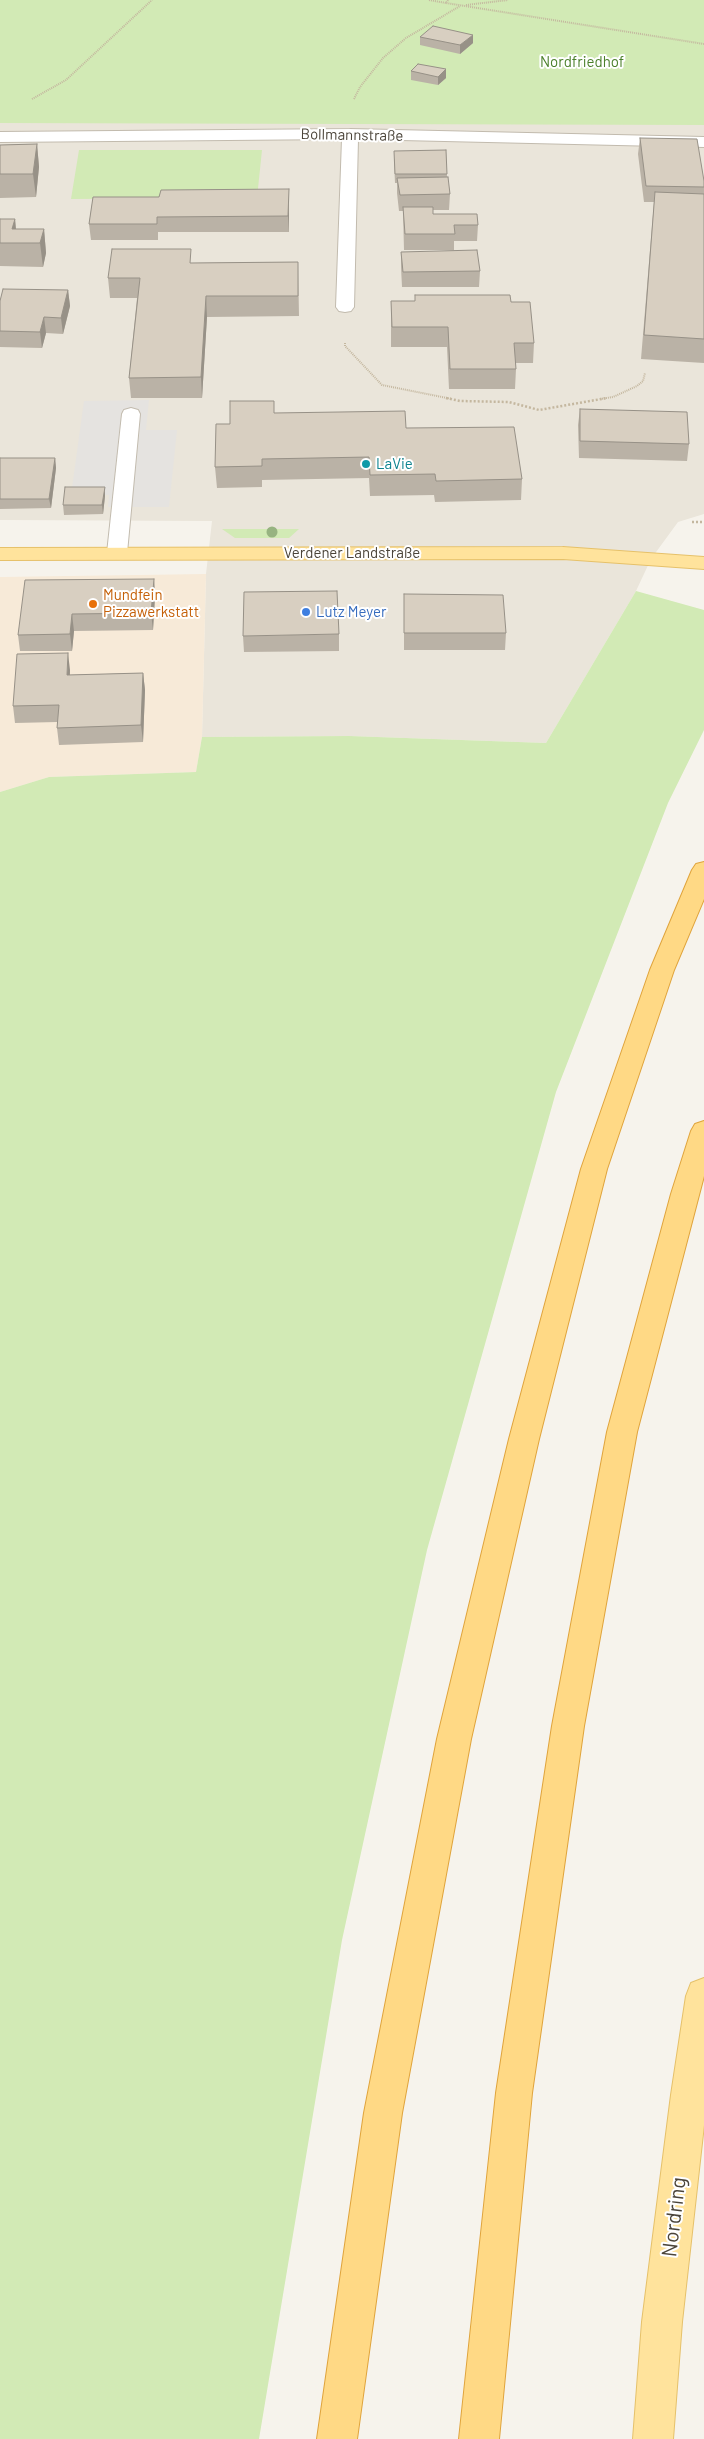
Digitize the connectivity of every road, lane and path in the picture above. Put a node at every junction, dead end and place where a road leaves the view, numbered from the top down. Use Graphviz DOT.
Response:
graph roads {
  1 [pos="152,0"];
  2 [pos="429,0"];
  3 [pos="448,0"];
  4 [pos="508,0"];
  5 [pos="446,3"];
  6 [pos="461,5"];
  7 [pos="704,44"];
  8 [pos="28,102"];
  9 [pos="350,134"];
  10 [pos="0,137"];
  11 [pos="704,142"];
  12 [pos="344,307"];
  13 [pos="645,373"];
  14 [pos="132,414"];
  15 [pos="117,553"];
  16 [pos="0,554"];
  17 [pos="704,563"];
  18 [pos="704,870"];
  19 [pos="704,1131"];
  20 [pos="704,1996"];
  21 [pos="337,2439"];
  22 [pos="479,2439"];
  23 [pos="653,2439"];
  1 -- 8 [label="path"];
  2 -- 5 [label="path"];
  3 -- 5 [label="path"];
  4 -- 6 [label="path"];
  5 -- 6 [label="path"];
  6 -- 7 [label="path"];
  6 -- 9 [label="path"];
  9 -- 10 [label="street, Bollmannstraße"];
  9 -- 11 [label="street, Bollmannstraße"];
  9 -- 12 [label="street"];
  12 -- 13 [label="path"];
  14 -- 15 [label="street"];
  15 -- 16 [label="main road, Verdener Landstraße"];
  15 -- 17 [label="main road, Verdener Landstraße"];
  18 -- 21 [label="highway"];
  19 -- 22 [label="highway"];
  20 -- 23 [label="main road, Nordring"];
}
